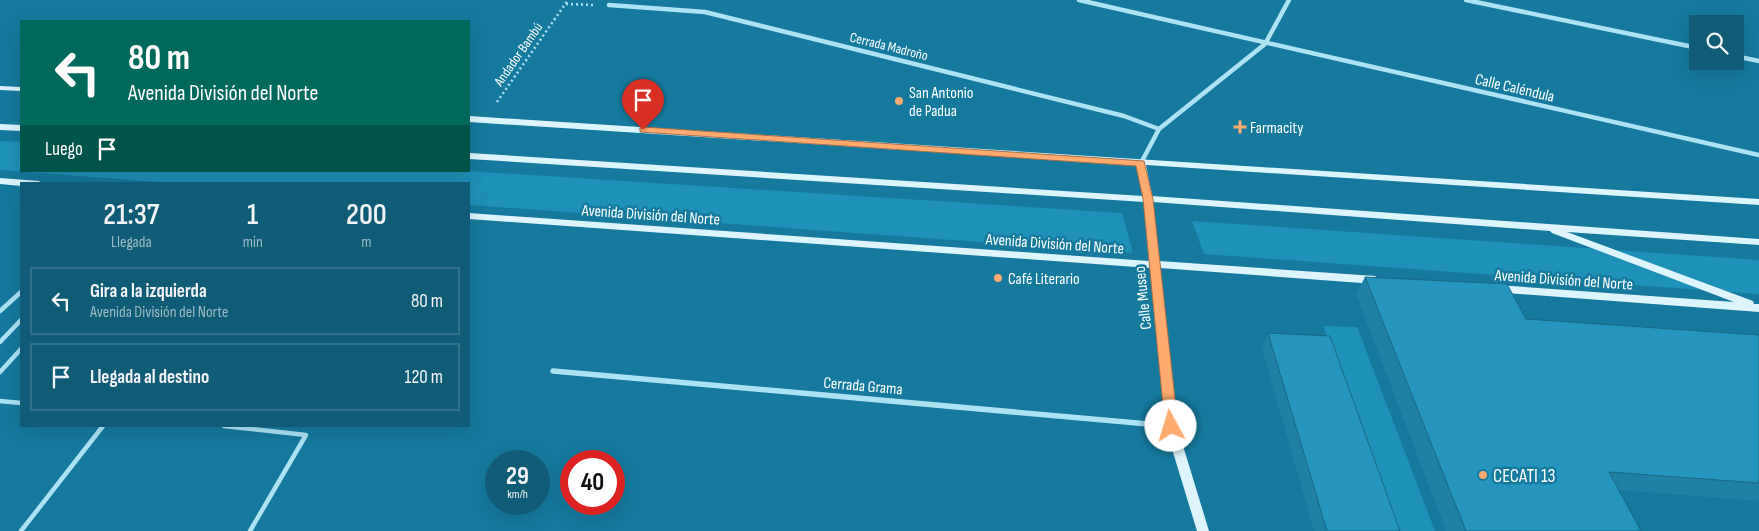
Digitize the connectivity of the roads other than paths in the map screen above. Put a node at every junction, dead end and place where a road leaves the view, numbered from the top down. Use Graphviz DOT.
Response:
graph roads {
  1 [pos="1079,0"];
  2 [pos="1289,0"];
  3 [pos="1466,0"];
  4 [pos="609,6"];
  5 [pos="1265,44"];
  6 [pos="1689,46"];
  7 [pos="1744,58"];
  8 [pos="1759,61"];
  9 [pos="0,88"];
  10 [pos="20,90"];
  11 [pos="470,119"];
  12 [pos="0,127"];
  13 [pos="20,128"];
  14 [pos="1160,129"];
  15 [pos="1759,155"];
  16 [pos="470,156"];
  17 [pos="1140,163"];
  18 [pos="0,181"];
  19 [pos="20,183"];
  20 [pos="1148,199"];
  21 [pos="1759,202"];
  22 [pos="470,216"];
  23 [pos="1544,227"];
  24 [pos="1759,242"];
  25 [pos="1155,265"];
  26 [pos="1383,281"];
  27 [pos="1482,288"];
  28 [pos="20,293"];
  29 [pos="1759,307"];
  30 [pos="0,311"];
  31 [pos="20,321"];
  32 [pos="0,342"];
  33 [pos="20,351"];
  34 [pos="553,371"];
  35 [pos="0,372"];
  36 [pos="0,400"];
  37 [pos="20,403"];
  38 [pos="1171,426"];
  39 [pos="102,427"];
  40 [pos="232,427"];
  41 [pos="20,531"];
  42 [pos="250,531"];
  43 [pos="1203,531"];
  1 -- 5 [label="street, Calle Caléndula"];
  2 -- 5 [label="street"];
  3 -- 6 [label="street"];
  4 -- 14 [label="street, Cerrada Madroño"];
  5 -- 14 [label="street"];
  5 -- 15 [label="street, Calle Caléndula"];
  7 -- 8 [label="street"];
  9 -- 10 [label="main road"];
  11 -- 17 [label="main road"];
  12 -- 13 [label="main road"];
  14 -- 17 [label="street"];
  16 -- 20 [label="main road"];
  17 -- 20 [label="main road, Calle Museo"];
  17 -- 21 [label="main road"];
  18 -- 19 [label="main road"];
  20 -- 23 [label="main road"];
  20 -- 25 [label="main road, Calle Museo"];
  22 -- 25 [label="main road, Avenida División del Norte"];
  23 -- 24 [label="main road"];
  23 -- 29 [label="main road"];
  25 -- 26 [label="main road, Avenida División del Norte"];
  25 -- 38 [label="main road, Calle Museo"];
  27 -- 29 [label="main road, Avenida División del Norte"];
  28 -- 30 [label="lane"];
  31 -- 32 [label="lane"];
  33 -- 35 [label="lane"];
  34 -- 38 [label="street, Cerrada Grama"];
  36 -- 37 [label="lane"];
  38 -- 43 [label="main road, Calle Museo"];
  39 -- 41 [label="lane"];
  40 -- 42 [label="lane"];
}
